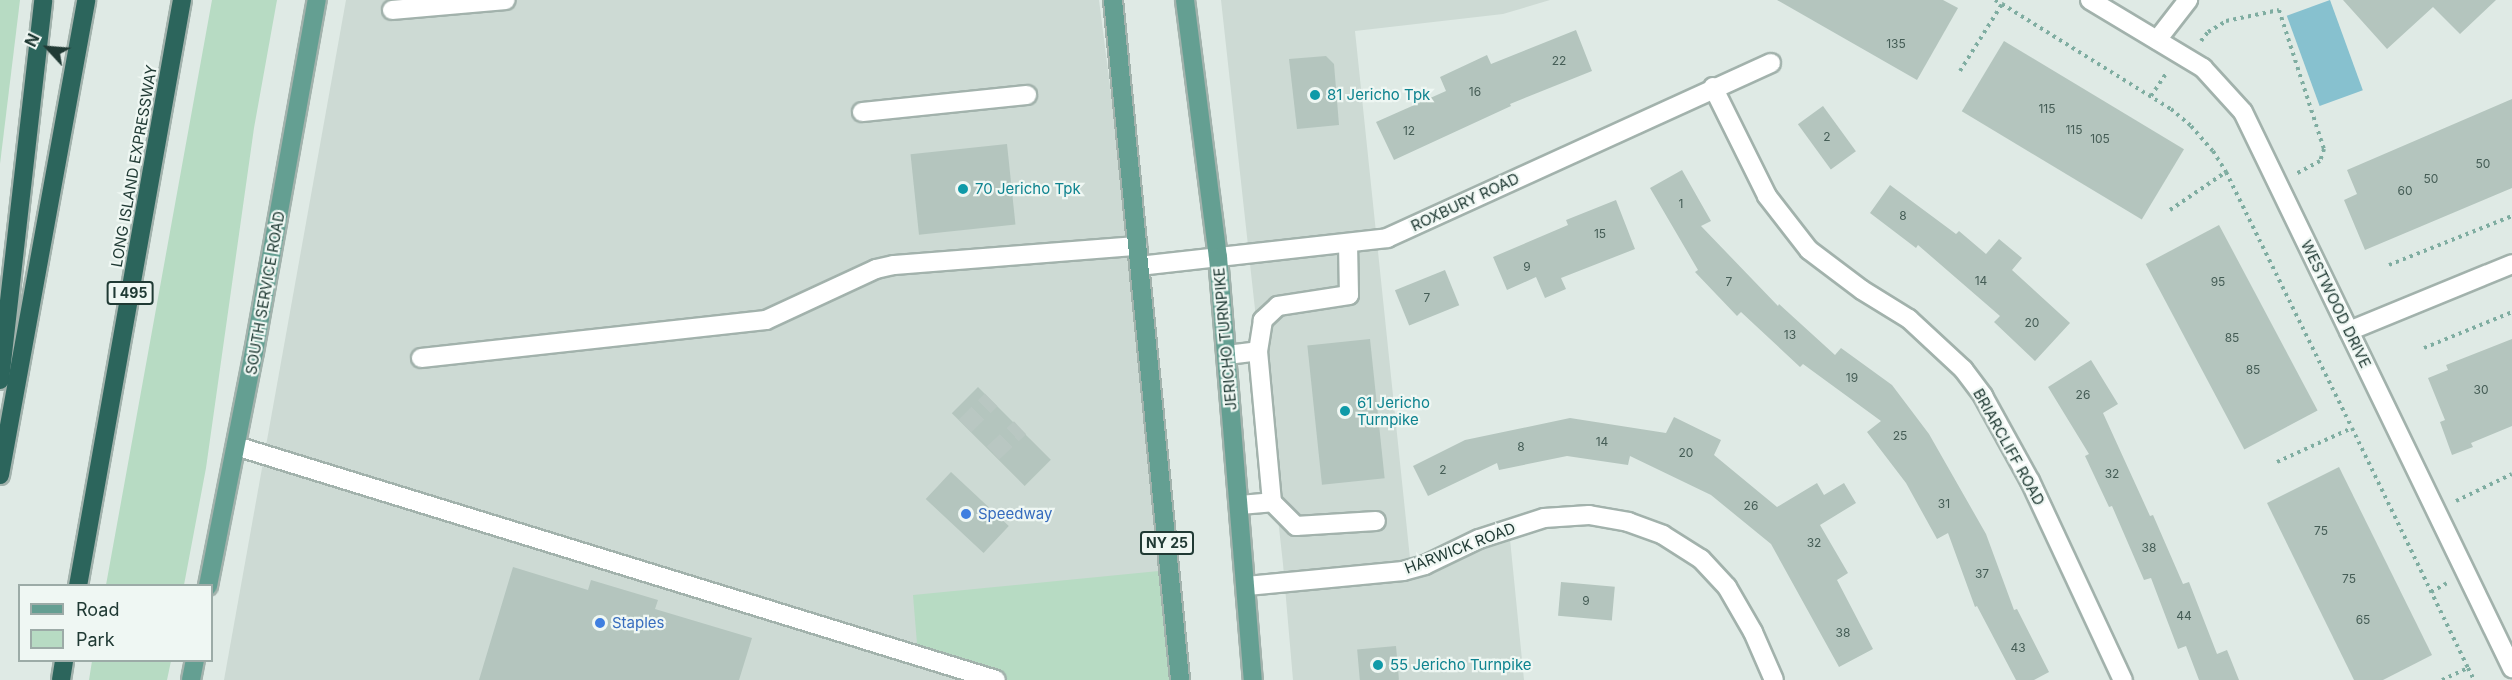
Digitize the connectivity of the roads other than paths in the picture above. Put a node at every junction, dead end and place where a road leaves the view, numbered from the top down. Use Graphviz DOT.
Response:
graph roads {
  1 [pos="43,0"];
  2 [pos="86,0"];
  3 [pos="182,0"];
  4 [pos="317,0"];
  5 [pos="506,0"];
  6 [pos="1113,0"];
  7 [pos="1185,0"];
  8 [pos="2090,0"];
  9 [pos="2188,0"];
  10 [pos="392,10"];
  11 [pos="2157,40"];
  12 [pos="1771,63"];
  13 [pos="1713,87"];
  14 [pos="1027,95"];
  15 [pos="862,112"];
  16 [pos="1348,243"];
  17 [pos="1137,246"];
  18 [pos="1218,257"];
  19 [pos="2512,264"];
  20 [pos="1139,266"];
  21 [pos="2349,331"];
  22 [pos="1258,351"];
  23 [pos="1227,355"];
  24 [pos="421,358"];
  25 [pos="0,380"];
  26 [pos="236,446"];
  27 [pos="0,475"];
  28 [pos="1272,502"];
  29 [pos="1240,505"];
  30 [pos="1376,521"];
  31 [pos="78,584"];
  32 [pos="208,584"];
  33 [pos="1247,585"];
  34 [pos="64,662"];
  35 [pos="195,662"];
  36 [pos="2512,668"];
  37 [pos="61,680"];
  38 [pos="191,680"];
  39 [pos="996,680"];
  40 [pos="1180,680"];
  41 [pos="1253,680"];
  42 [pos="1774,680"];
  43 [pos="2123,680"];
  1 -- 25 [label="highway"];
  2 -- 27 [label="highway"];
  3 -- 31 [label="highway, LONG ISLAND EXPRESSWAY / I 495"];
  4 -- 26 [label="main road, SOUTH SERVICE ROAD"];
  5 -- 10 [label="street"];
  6 -- 17 [label="main road, NY 25"];
  7 -- 18 [label="main road, JERICHO TURNPIKE"];
  8 -- 11 [label="street, WESTWOOD DRIVE"];
  9 -- 11 [label="street"];
  11 -- 21 [label="street, WESTWOOD DRIVE"];
  12 -- 13 [label="street, ROXBURY ROAD"];
  13 -- 16 [label="street, ROXBURY ROAD"];
  13 -- 43 [label="street, BRIARCLIFF ROAD"];
  14 -- 15 [label="street"];
  16 -- 18 [label="street, ROXBURY ROAD"];
  16 -- 22 [label="street"];
  17 -- 20 [label="main road, NY 25"];
  17 -- 24 [label="street"];
  18 -- 20 [label="street, ROXBURY ROAD"];
  18 -- 23 [label="main road, JERICHO TURNPIKE"];
  19 -- 21 [label="street"];
  20 -- 40 [label="main road, NY 25"];
  21 -- 36 [label="street, WESTWOOD DRIVE"];
  22 -- 23 [label="street"];
  22 -- 28 [label="street"];
  23 -- 29 [label="main road, JERICHO TURNPIKE"];
  26 -- 32 [label="main road, SOUTH SERVICE ROAD"];
  26 -- 39 [label="street"];
  28 -- 29 [label="street"];
  28 -- 30 [label="street"];
  29 -- 33 [label="main road, JERICHO TURNPIKE"];
  33 -- 41 [label="main road, JERICHO TURNPIKE"];
  33 -- 42 [label="street, HARWICK ROAD"];
  34 -- 37 [label="highway"];
  35 -- 38 [label="main road"];
}
